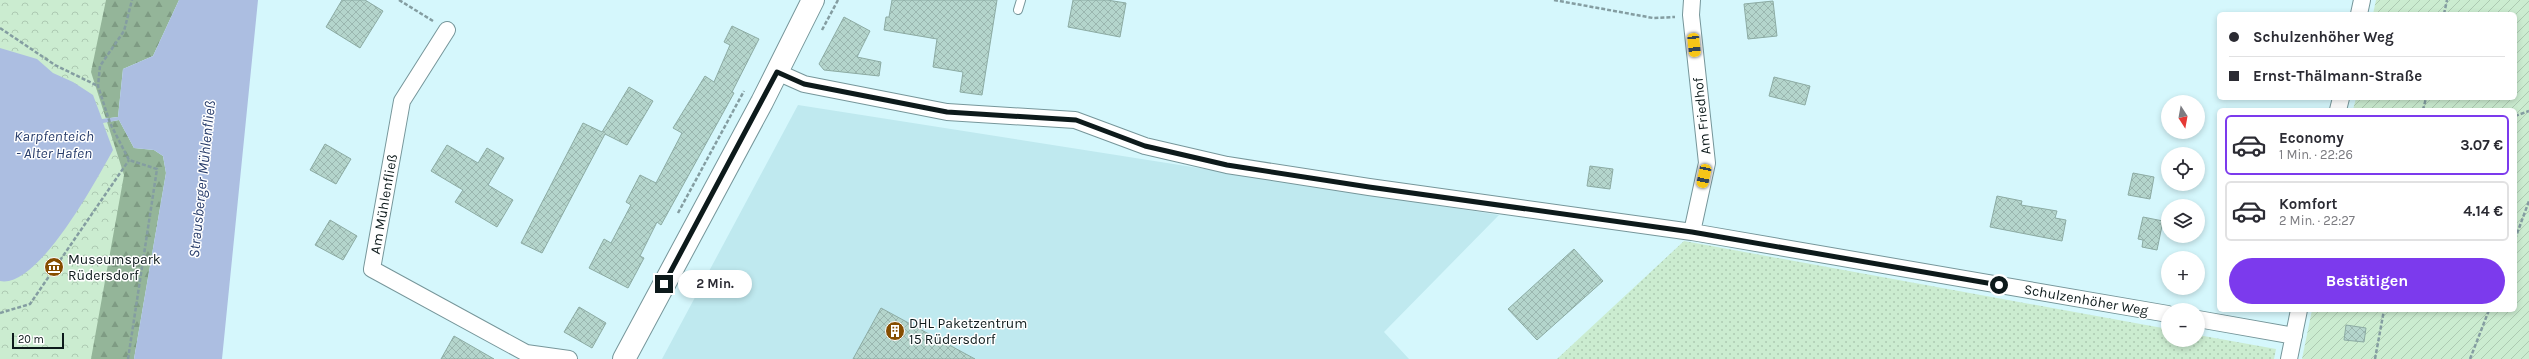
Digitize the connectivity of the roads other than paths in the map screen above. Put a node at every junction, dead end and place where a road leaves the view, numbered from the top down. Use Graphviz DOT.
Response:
graph roads {
  1 [pos="813,0"];
  2 [pos="1021,0"];
  3 [pos="2362,0"];
  4 [pos="1692,8"];
  5 [pos="1018,10"];
  6 [pos="2359,12"];
  7 [pos="447,30"];
  8 [pos="777,72"];
  9 [pos="1692,232"];
  10 [pos="2299,312"];
  11 [pos="2161,313"];
  12 [pos="2205,320"];
  13 [pos="2294,336"];
  14 [pos="625,358"];
  15 [pos="569,359"];
  16 [pos="2289,359"];
  1 -- 8 [label="main road"];
  2 -- 5 [label="lane"];
  3 -- 6 [label="street"];
  4 -- 9 [label="street, Am Friedhof"];
  7 -- 15 [label="street, Am Mühlenfließ"];
  8 -- 9 [label="street, Schulzenhöher Weg"];
  8 -- 14 [label="main road"];
  9 -- 11 [label="street, Schulzenhöher Weg"];
  10 -- 13 [label="street"];
  12 -- 13 [label="street"];
  13 -- 16 [label="street"];
}
